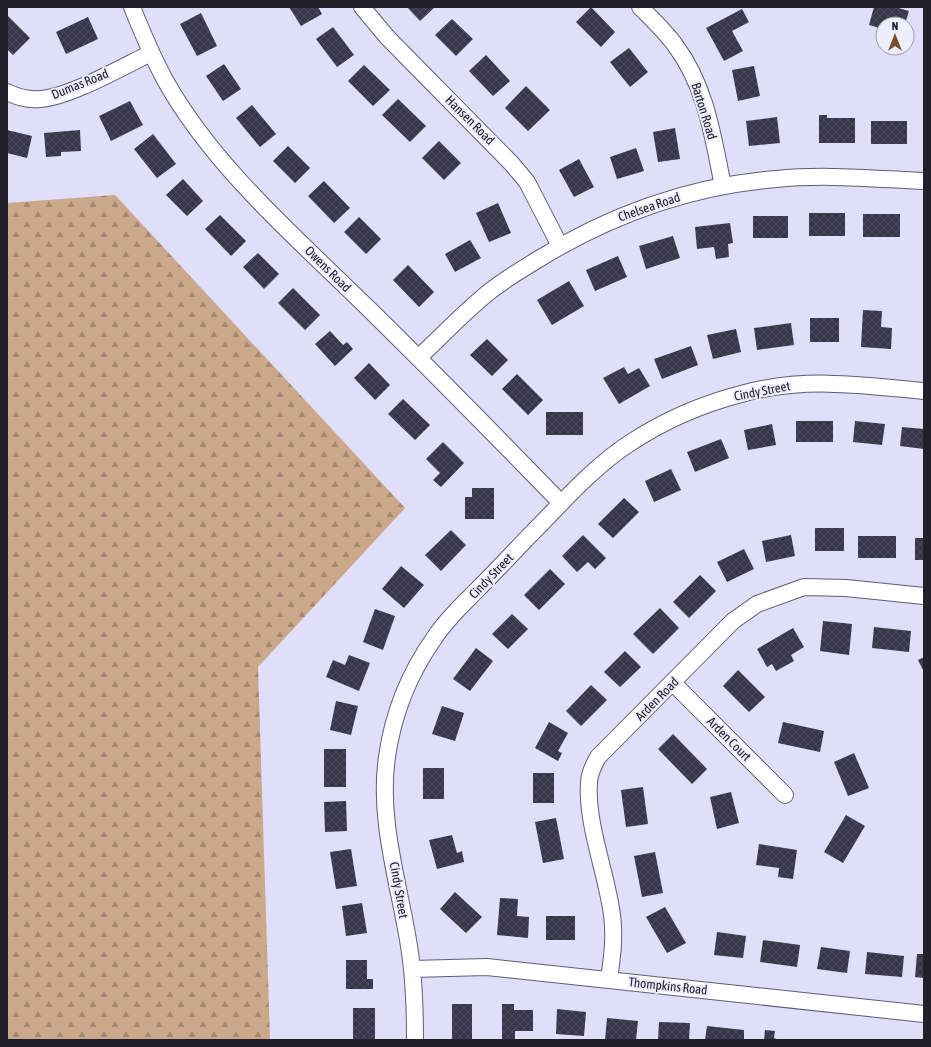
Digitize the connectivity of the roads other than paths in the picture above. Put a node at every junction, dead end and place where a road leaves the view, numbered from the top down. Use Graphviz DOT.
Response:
graph roads {
  1 [pos="132,7"];
  2 [pos="362,7"];
  3 [pos="640,7"];
  4 [pos="151,53"];
  5 [pos="7,92"];
  6 [pos="924,181"];
  7 [pos="723,186"];
  8 [pos="560,246"];
  9 [pos="418,358"];
  10 [pos="924,391"];
  11 [pos="561,503"];
  12 [pos="924,596"];
  13 [pos="674,683"];
  14 [pos="785,795"];
  15 [pos="412,969"];
  16 [pos="609,980"];
  17 [pos="924,1014"];
  18 [pos="414,1040"];
  1 -- 4 [label="street, Owens Road"];
  2 -- 8 [label="street, Hansen Road"];
  3 -- 7 [label="street, Barton Road"];
  4 -- 5 [label="street, Dumas Road"];
  4 -- 9 [label="street, Owens Road"];
  6 -- 7 [label="street, Chelsea Road"];
  7 -- 8 [label="street, Chelsea Road"];
  8 -- 9 [label="street, Chelsea Road"];
  9 -- 11 [label="street, Owens Road"];
  10 -- 11 [label="street, Cindy Street"];
  11 -- 15 [label="street, Cindy Street"];
  12 -- 13 [label="street, Arden Road"];
  13 -- 14 [label="street, Arden Court"];
  13 -- 16 [label="street, Arden Road"];
  15 -- 16 [label="street, Thompkins Road"];
  15 -- 18 [label="street, Cindy Street"];
  16 -- 17 [label="street, Thompkins Road"];
}
